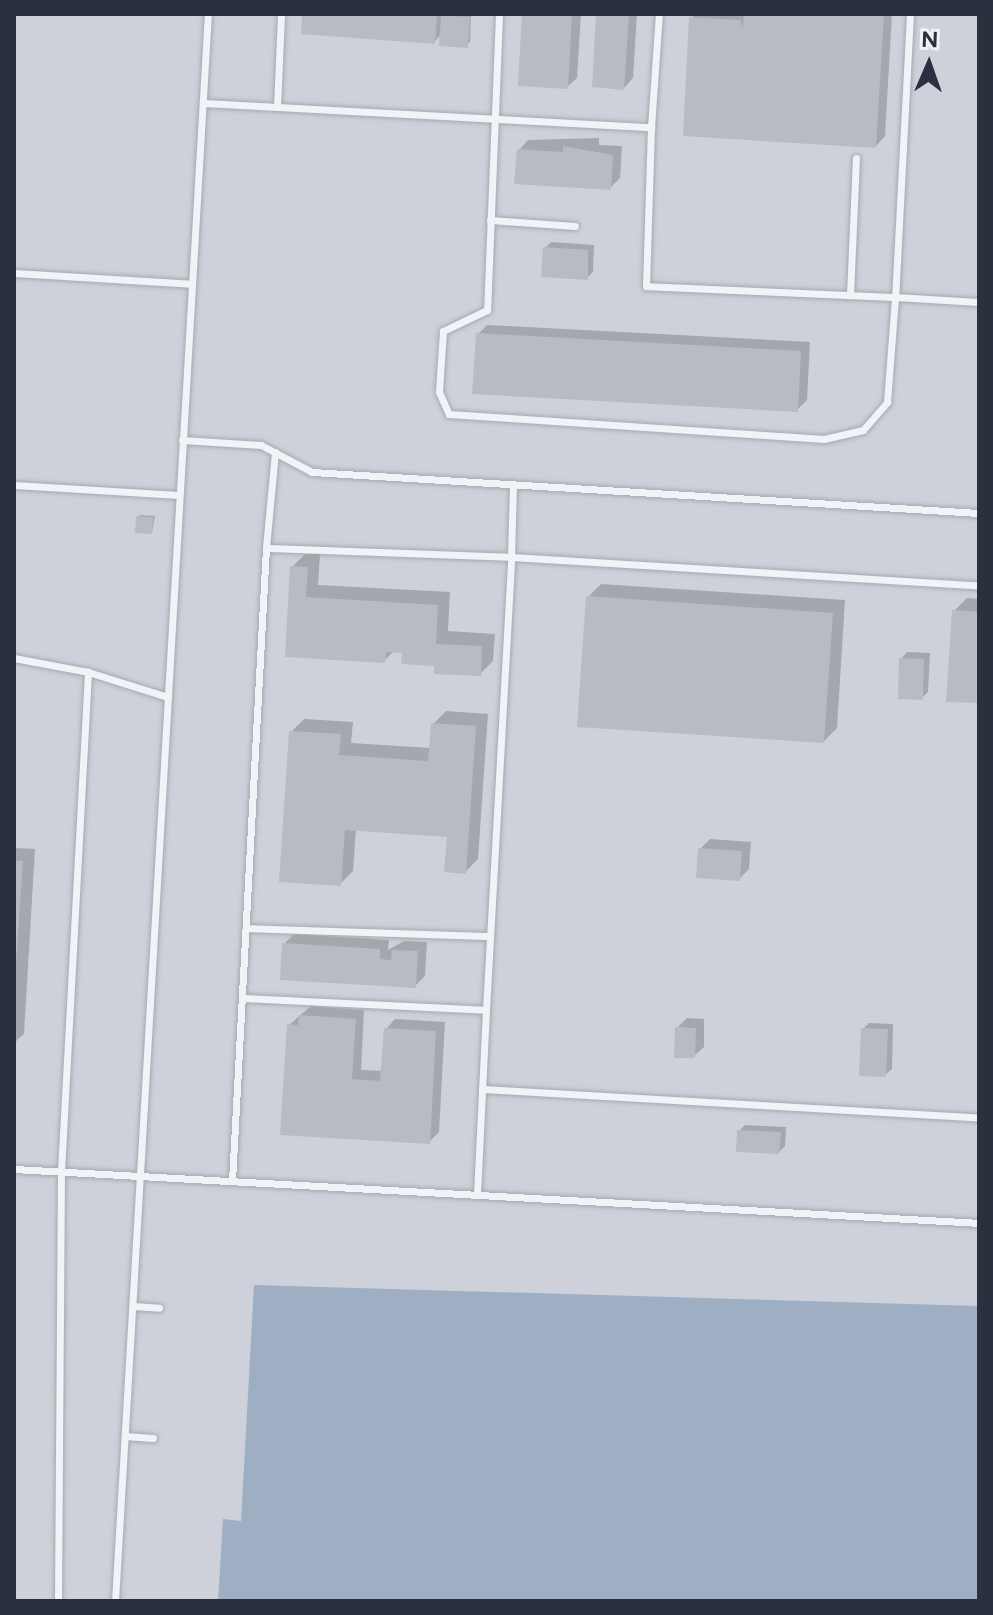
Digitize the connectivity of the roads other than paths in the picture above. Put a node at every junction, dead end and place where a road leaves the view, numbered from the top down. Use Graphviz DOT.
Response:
graph roads {
  1 [pos="208,14"];
  2 [pos="281,14"];
  3 [pos="499,14"];
  4 [pos="659,14"];
  5 [pos="910,14"];
  6 [pos="203,103"];
  7 [pos="277,107"];
  8 [pos="494,119"];
  9 [pos="651,127"];
  10 [pos="856,158"];
  11 [pos="490,220"];
  12 [pos="575,226"];
  13 [pos="14,273"];
  14 [pos="192,284"];
  15 [pos="850,295"];
  16 [pos="895,297"];
  17 [pos="979,302"];
  18 [pos="182,440"];
  19 [pos="275,452"];
  20 [pos="513,484"];
  21 [pos="14,485"];
  22 [pos="179,495"];
  23 [pos="979,513"];
  24 [pos="266,548"];
  25 [pos="511,557"];
  26 [pos="979,586"];
  27 [pos="14,658"];
  28 [pos="88,672"];
  29 [pos="168,697"];
  30 [pos="246,928"];
  31 [pos="490,936"];
  32 [pos="242,998"];
  33 [pos="486,1010"];
  34 [pos="482,1089"];
  35 [pos="979,1118"];
  36 [pos="14,1169"];
  37 [pos="61,1171"];
  38 [pos="140,1176"];
  39 [pos="232,1181"];
  40 [pos="477,1195"];
  41 [pos="979,1223"];
  42 [pos="133,1306"];
  43 [pos="159,1308"];
  44 [pos="125,1436"];
  45 [pos="153,1438"];
  46 [pos="58,1601"];
  47 [pos="115,1601"];
  1 -- 6 [label="lane"];
  2 -- 7 [label="lane"];
  3 -- 8 [label="lane"];
  4 -- 9 [label="lane"];
  5 -- 16 [label="lane"];
  6 -- 7 [label="lane"];
  6 -- 14 [label="lane"];
  7 -- 8 [label="lane"];
  8 -- 9 [label="lane"];
  8 -- 11 [label="lane"];
  9 -- 15 [label="lane"];
  10 -- 15 [label="lane"];
  11 -- 12 [label="lane"];
  11 -- 16 [label="lane"];
  13 -- 14 [label="lane"];
  14 -- 18 [label="lane"];
  15 -- 16 [label="lane"];
  16 -- 17 [label="lane"];
  18 -- 19 [label="lane"];
  18 -- 22 [label="lane"];
  19 -- 20 [label="lane"];
  19 -- 24 [label="lane"];
  20 -- 23 [label="lane"];
  20 -- 25 [label="lane"];
  21 -- 22 [label="lane"];
  22 -- 29 [label="lane"];
  24 -- 25 [label="lane"];
  24 -- 30 [label="lane"];
  25 -- 26 [label="lane"];
  25 -- 31 [label="lane"];
  27 -- 28 [label="lane"];
  28 -- 29 [label="lane"];
  28 -- 37 [label="lane"];
  29 -- 38 [label="lane"];
  30 -- 31 [label="lane"];
  30 -- 32 [label="lane"];
  31 -- 33 [label="lane"];
  32 -- 33 [label="lane"];
  32 -- 39 [label="lane"];
  33 -- 34 [label="lane"];
  34 -- 35 [label="lane"];
  34 -- 40 [label="lane"];
  36 -- 37 [label="lane"];
  37 -- 38 [label="lane"];
  37 -- 46 [label="lane"];
  38 -- 39 [label="lane"];
  38 -- 42 [label="lane"];
  39 -- 40 [label="lane"];
  40 -- 41 [label="lane"];
  42 -- 43 [label="lane"];
  42 -- 44 [label="lane"];
  44 -- 45 [label="lane"];
  44 -- 47 [label="lane"];
}
